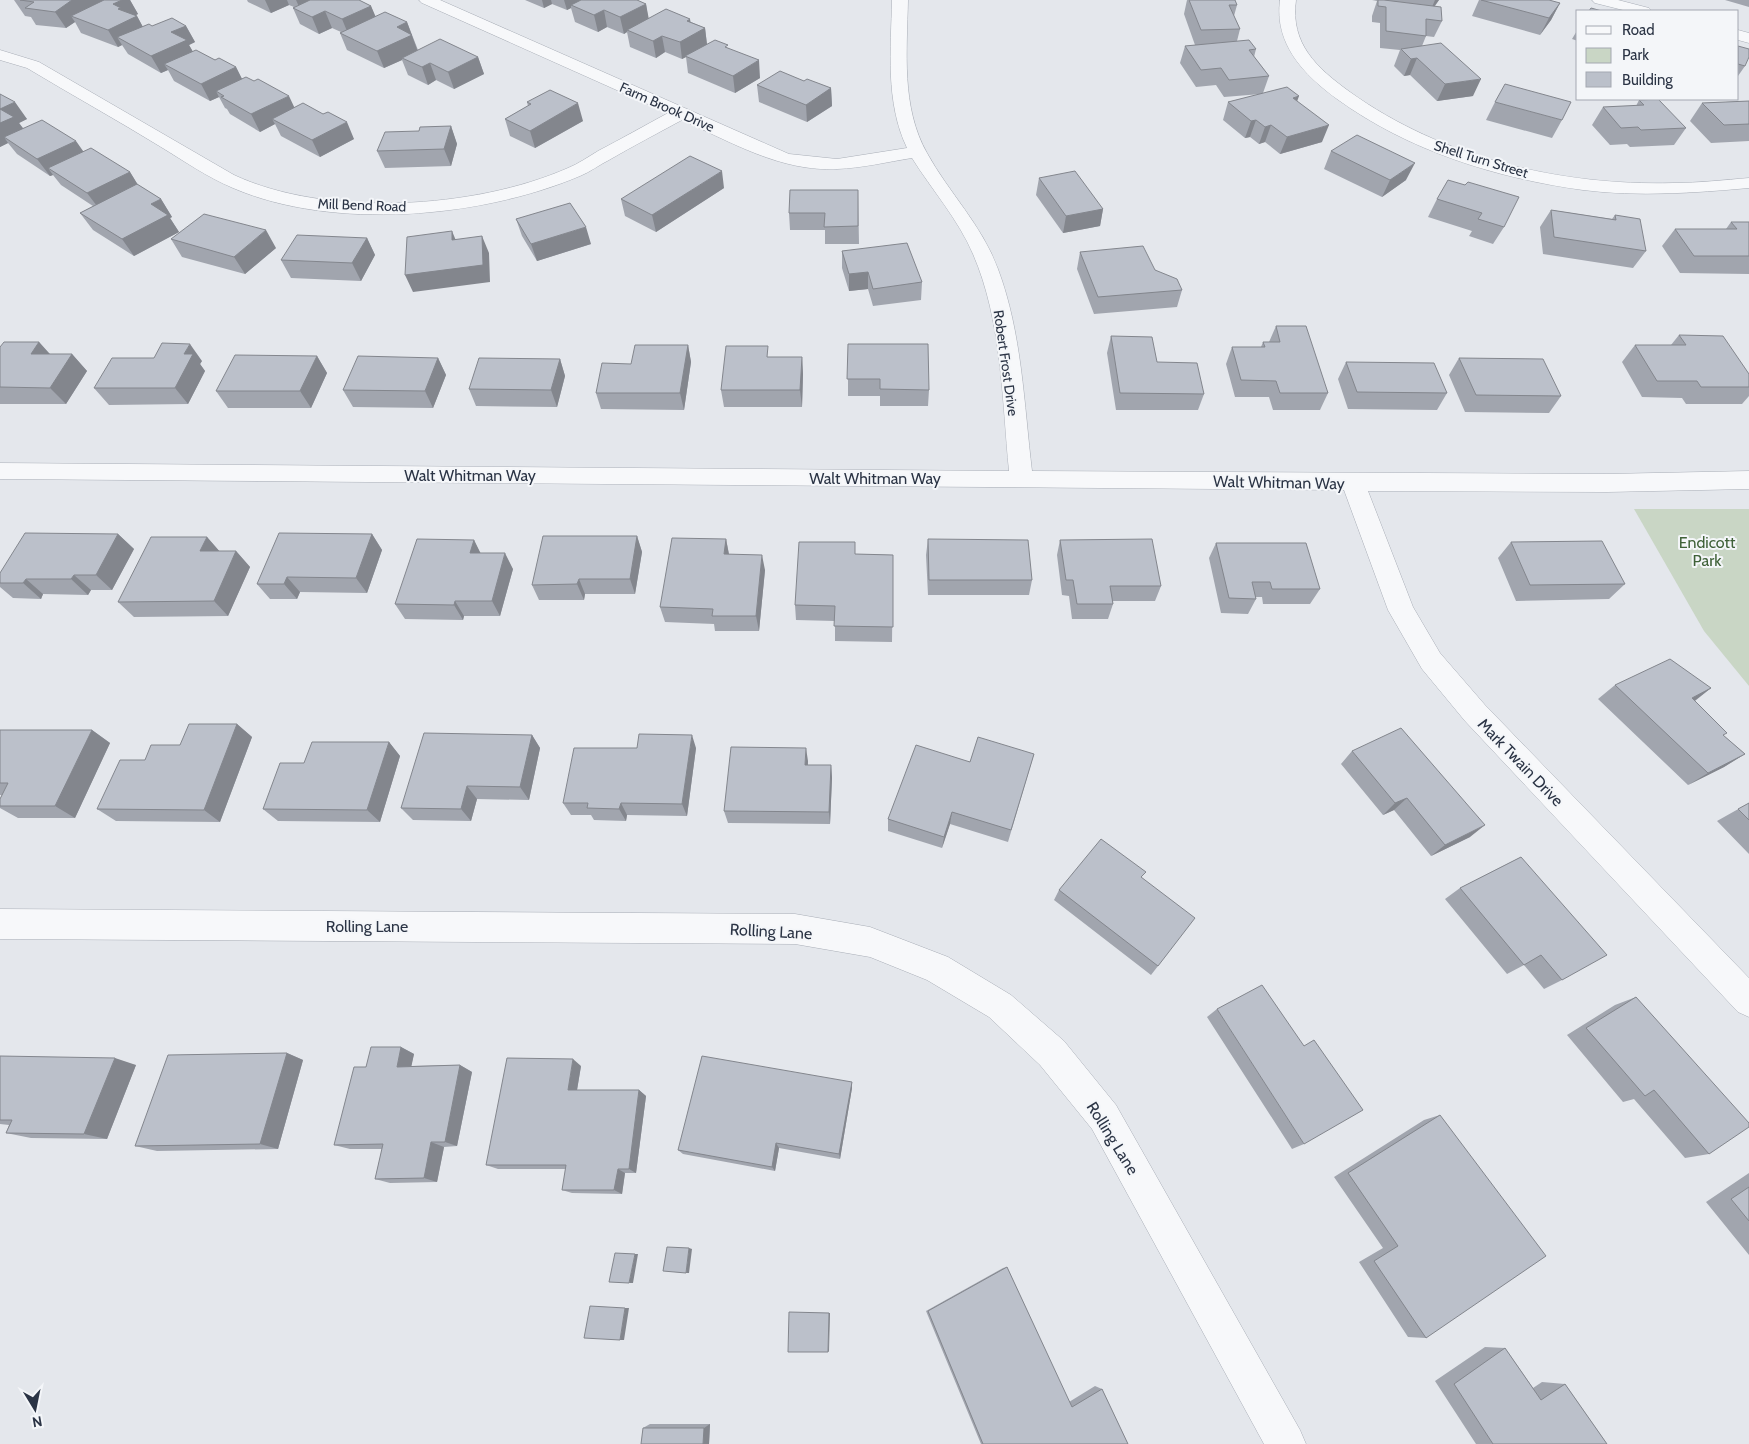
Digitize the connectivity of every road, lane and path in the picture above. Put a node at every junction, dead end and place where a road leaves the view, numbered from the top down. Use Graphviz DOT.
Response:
graph roads {
  1 [pos="428,0"];
  2 [pos="900,0"];
  3 [pos="1288,0"];
  4 [pos="1600,0"];
  5 [pos="1640,10"];
  6 [pos="0,55"];
  7 [pos="681,113"];
  8 [pos="918,152"];
  9 [pos="1749,183"];
  10 [pos="0,471"];
  11 [pos="1021,479"];
  12 [pos="1749,480"];
  13 [pos="1353,482"];
  14 [pos="0,924"];
  15 [pos="1749,1001"];
  16 [pos="1286,1444"];
  1 -- 7 [label="street, Farm Brook Drive"];
  2 -- 8 [label="street, Robert Frost Drive"];
  3 -- 9 [label="street, Shell Turn Street"];
  4 -- 5 [label="street"];
  6 -- 7 [label="street, Mill Bend Road"];
  7 -- 8 [label="street, Farm Brook Drive"];
  8 -- 11 [label="street, Robert Frost Drive"];
  10 -- 11 [label="street, Walt Whitman Way"];
  11 -- 13 [label="street, Walt Whitman Way"];
  12 -- 13 [label="street, Walt Whitman Way"];
  13 -- 15 [label="street, Mark Twain Drive"];
  14 -- 16 [label="street, Rolling Lane"];
}
